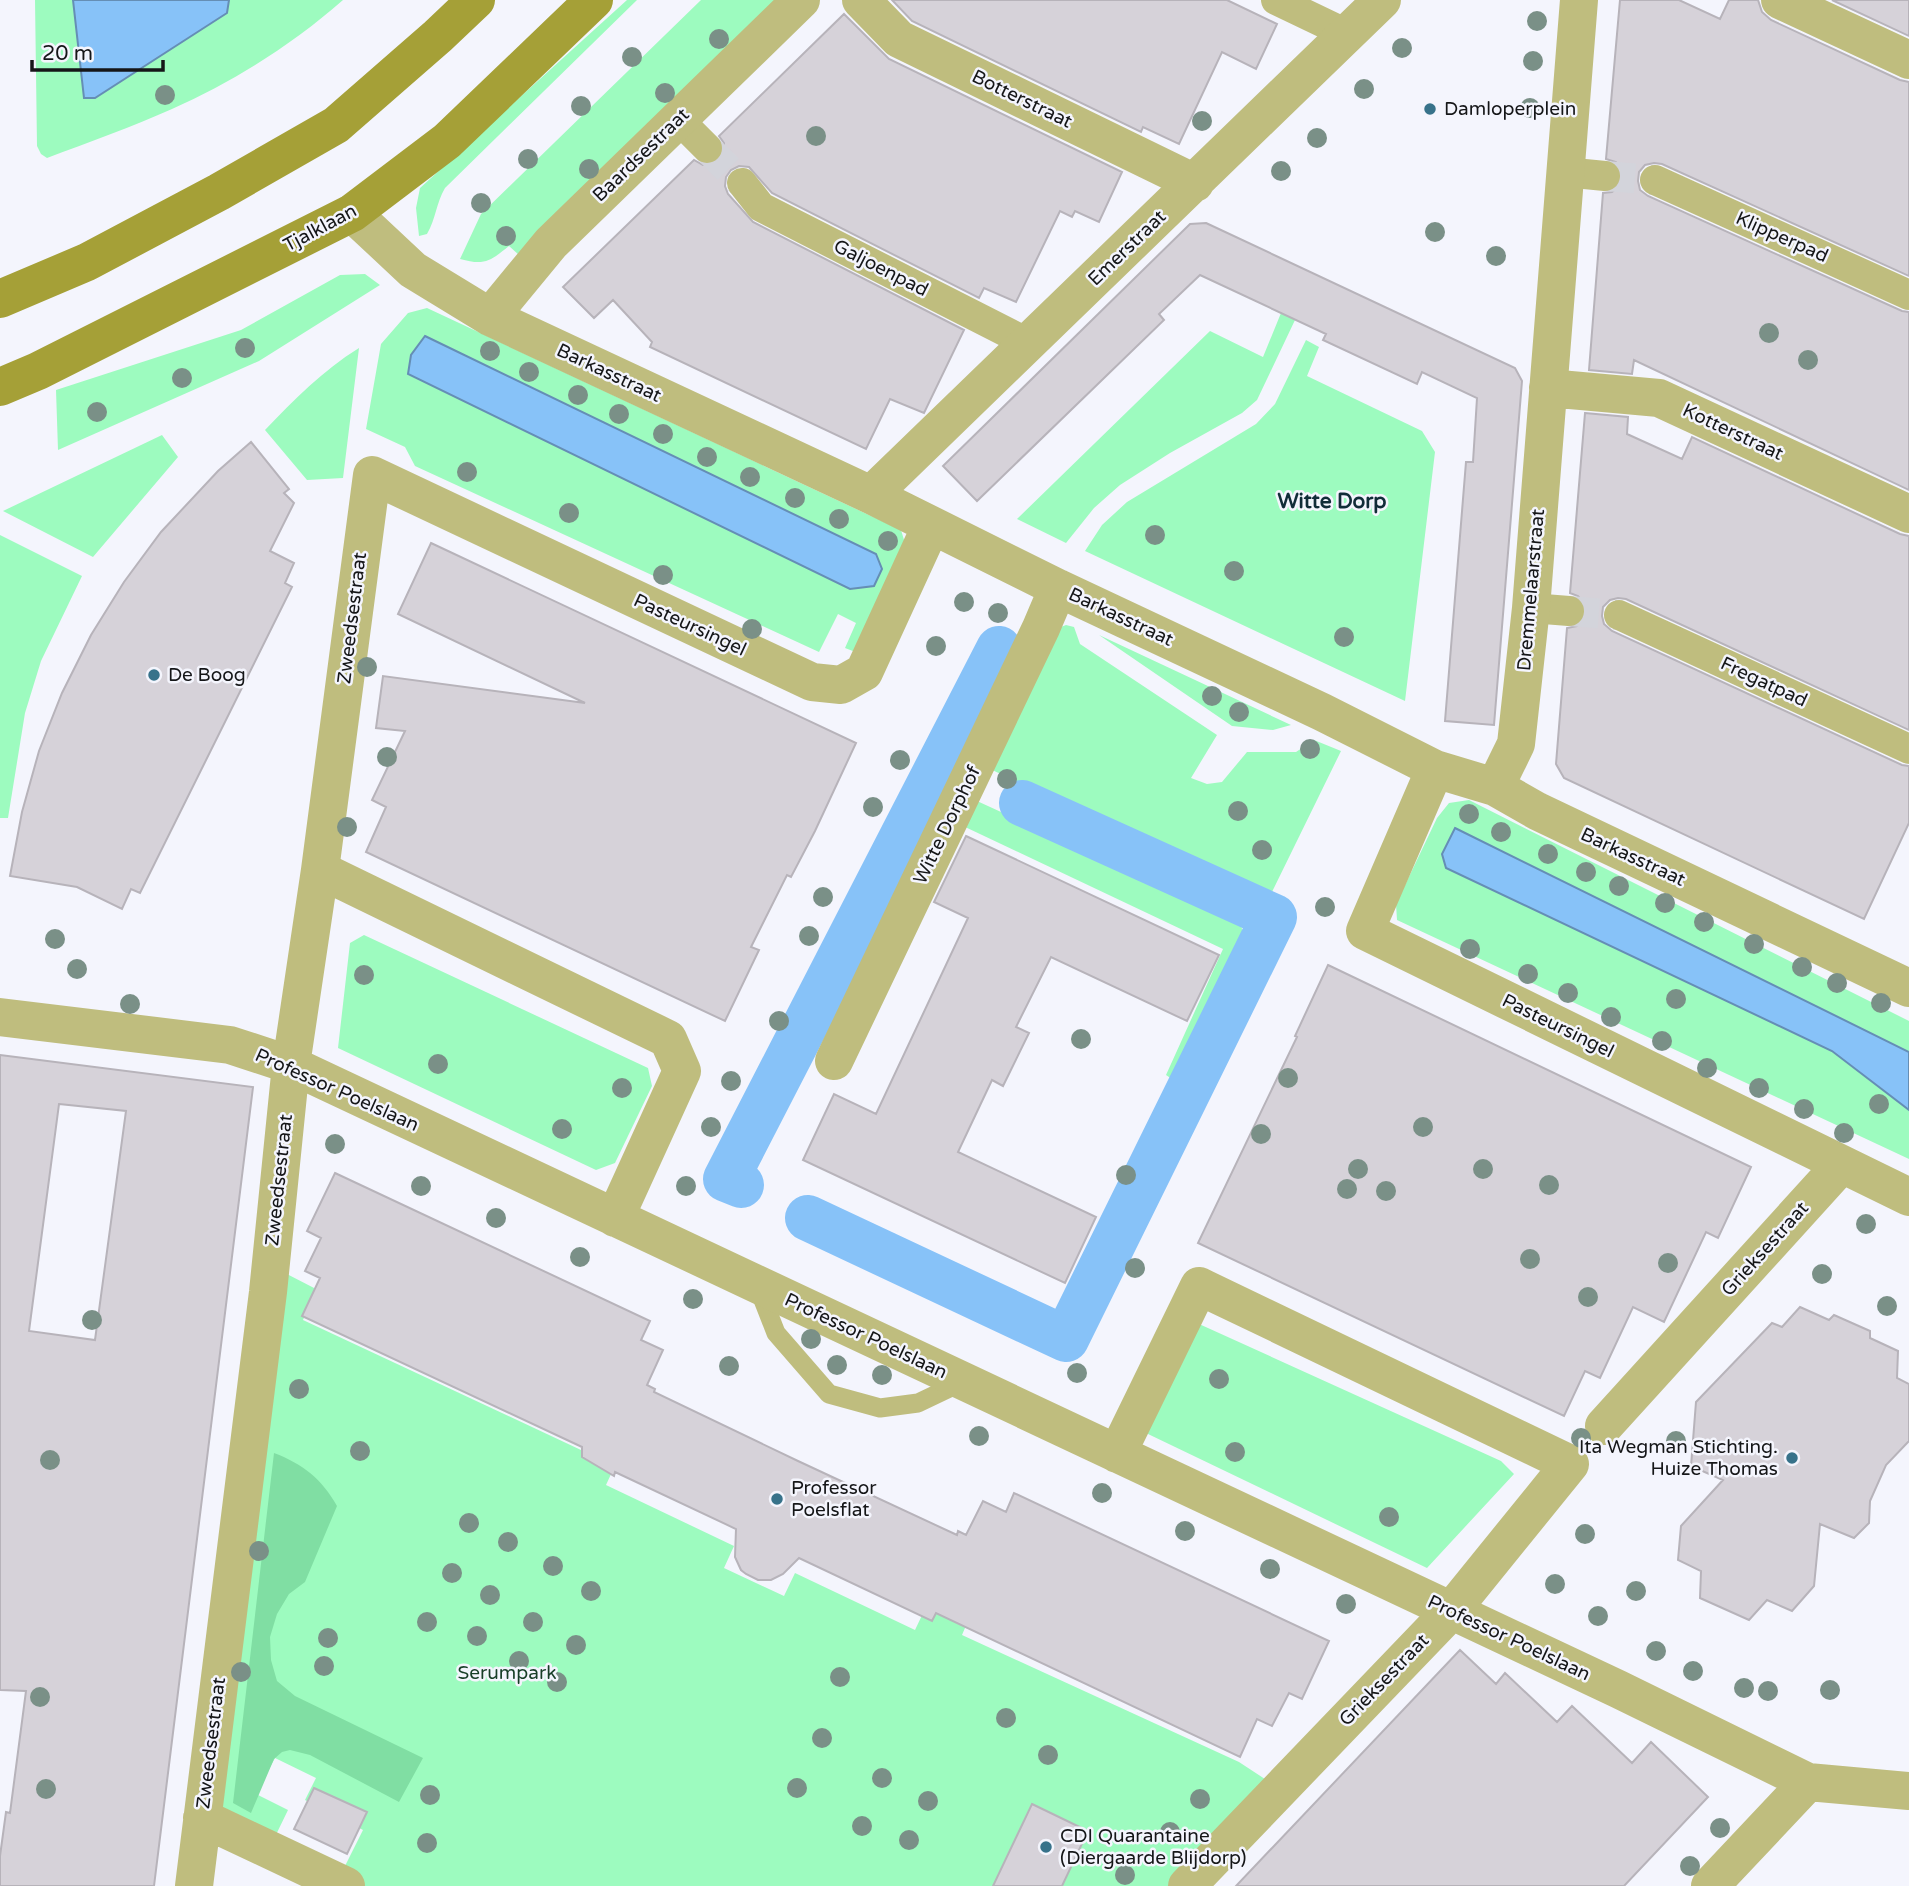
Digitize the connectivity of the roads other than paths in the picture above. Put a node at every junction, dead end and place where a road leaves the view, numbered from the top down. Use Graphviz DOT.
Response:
graph roads {
  1 [pos="476,0"];
  2 [pos="594,0"];
  3 [pos="801,0"];
  4 [pos="861,0"];
  5 [pos="1276,0"];
  6 [pos="1382,0"];
  7 [pos="1579,0"];
  8 [pos="1780,0"];
  9 [pos="1347,34"];
  10 [pos="1909,60"];
  11 [pos="678,119"];
  12 [pos="707,148"];
  13 [pos="1564,172"];
  14 [pos="1605,176"];
  15 [pos="1655,180"];
  16 [pos="742,183"];
  17 [pos="1195,183"];
  18 [pos="352,213"];
  19 [pos="1909,295"];
  20 [pos="0,299"];
  21 [pos="490,317"];
  22 [pos="1028,343"];
  23 [pos="0,387"];
  24 [pos="1548,388"];
  25 [pos="372,475"];
  26 [pos="871,495"];
  27 [pos="1909,514"];
  28 [pos="931,526"];
  29 [pos="1058,588"];
  30 [pos="1531,608"];
  31 [pos="1569,611"];
  32 [pos="1619,615"];
  33 [pos="1909,749"];
  34 [pos="1435,769"];
  35 [pos="1495,787"];
  36 [pos="320,870"];
  37 [pos="1909,988"];
  38 [pos="0,1017"];
  39 [pos="834,1061"];
  40 [pos="291,1065"];
  41 [pos="1840,1165"];
  42 [pos="1909,1197"];
  43 [pos="615,1218"];
  44 [pos="757,1284"];
  45 [pos="963,1382"];
  46 [pos="1604,1426"];
  47 [pos="1117,1454"];
  48 [pos="1451,1611"];
  49 [pos="1808,1782"];
  50 [pos="1909,1791"];
  51 [pos="202,1818"];
  52 [pos="194,1886"];
  53 [pos="346,1886"];
  54 [pos="1187,1886"];
  55 [pos="1710,1886"];
  1 -- 20 [label="main road"];
  2 -- 18 [label="main road, Tjalklaan"];
  3 -- 11 [label="street, Baardsestraat"];
  4 -- 17 [label="street, Botterstraat"];
  5 -- 9 [label="street"];
  6 -- 9 [label="street, Emerstraat"];
  7 -- 13 [label="street"];
  8 -- 10 [label="street"];
  9 -- 17 [label="street, Emerstraat"];
  11 -- 12 [label="street"];
  11 -- 21 [label="street, Baardsestraat"];
  13 -- 14 [label="street"];
  13 -- 24 [label="street"];
  15 -- 19 [label="street, Klipperpad"];
  16 -- 22 [label="street, Galjoenpad"];
  17 -- 22 [label="street, Emerstraat"];
  18 -- 21 [label="street, Barkasstraat"];
  18 -- 23 [label="main road, Tjalklaan"];
  21 -- 26 [label="street, Barkasstraat"];
  22 -- 26 [label="street, Emerstraat"];
  24 -- 27 [label="street, Kotterstraat"];
  24 -- 30 [label="street, Dremmelaarstraat"];
  25 -- 28 [label="street, Pasteursingel"];
  25 -- 36 [label="street, Zweedsestraat"];
  26 -- 28 [label="street, Barkasstraat"];
  28 -- 29 [label="street, Barkasstraat"];
  29 -- 34 [label="street, Barkasstraat"];
  29 -- 39 [label="street, Witte Dorphof"];
  30 -- 31 [label="street"];
  30 -- 35 [label="street, Dremmelaarstraat"];
  32 -- 33 [label="street, Fregatpad"];
  34 -- 35 [label="street, Barkasstraat"];
  34 -- 41 [label="street, Pasteursingel"];
  35 -- 37 [label="street, Barkasstraat"];
  36 -- 40 [label="street, Zweedsestraat"];
  36 -- 43 [label="street"];
  38 -- 40 [label="street, Professor Poelslaan"];
  40 -- 43 [label="street, Professor Poelslaan"];
  40 -- 51 [label="street, Zweedsestraat"];
  41 -- 42 [label="street, Pasteursingel"];
  41 -- 46 [label="street, Grieksestraat"];
  43 -- 44 [label="street, Professor Poelslaan"];
  44 -- 45 [label="street, Professor Poelslaan"];
  44 -- 45 [label="lane"];
  45 -- 47 [label="street, Professor Poelslaan"];
  47 -- 48 [label="street, Professor Poelslaan"];
  47 -- 48 [label="street, Grieksestraat"];
  48 -- 49 [label="street, Professor Poelslaan"];
  48 -- 54 [label="street, Grieksestraat"];
  49 -- 50 [label="street, Professor Poelslaan"];
  49 -- 55 [label="street"];
  51 -- 52 [label="street, Zweedsestraat"];
  51 -- 53 [label="street"];
}
